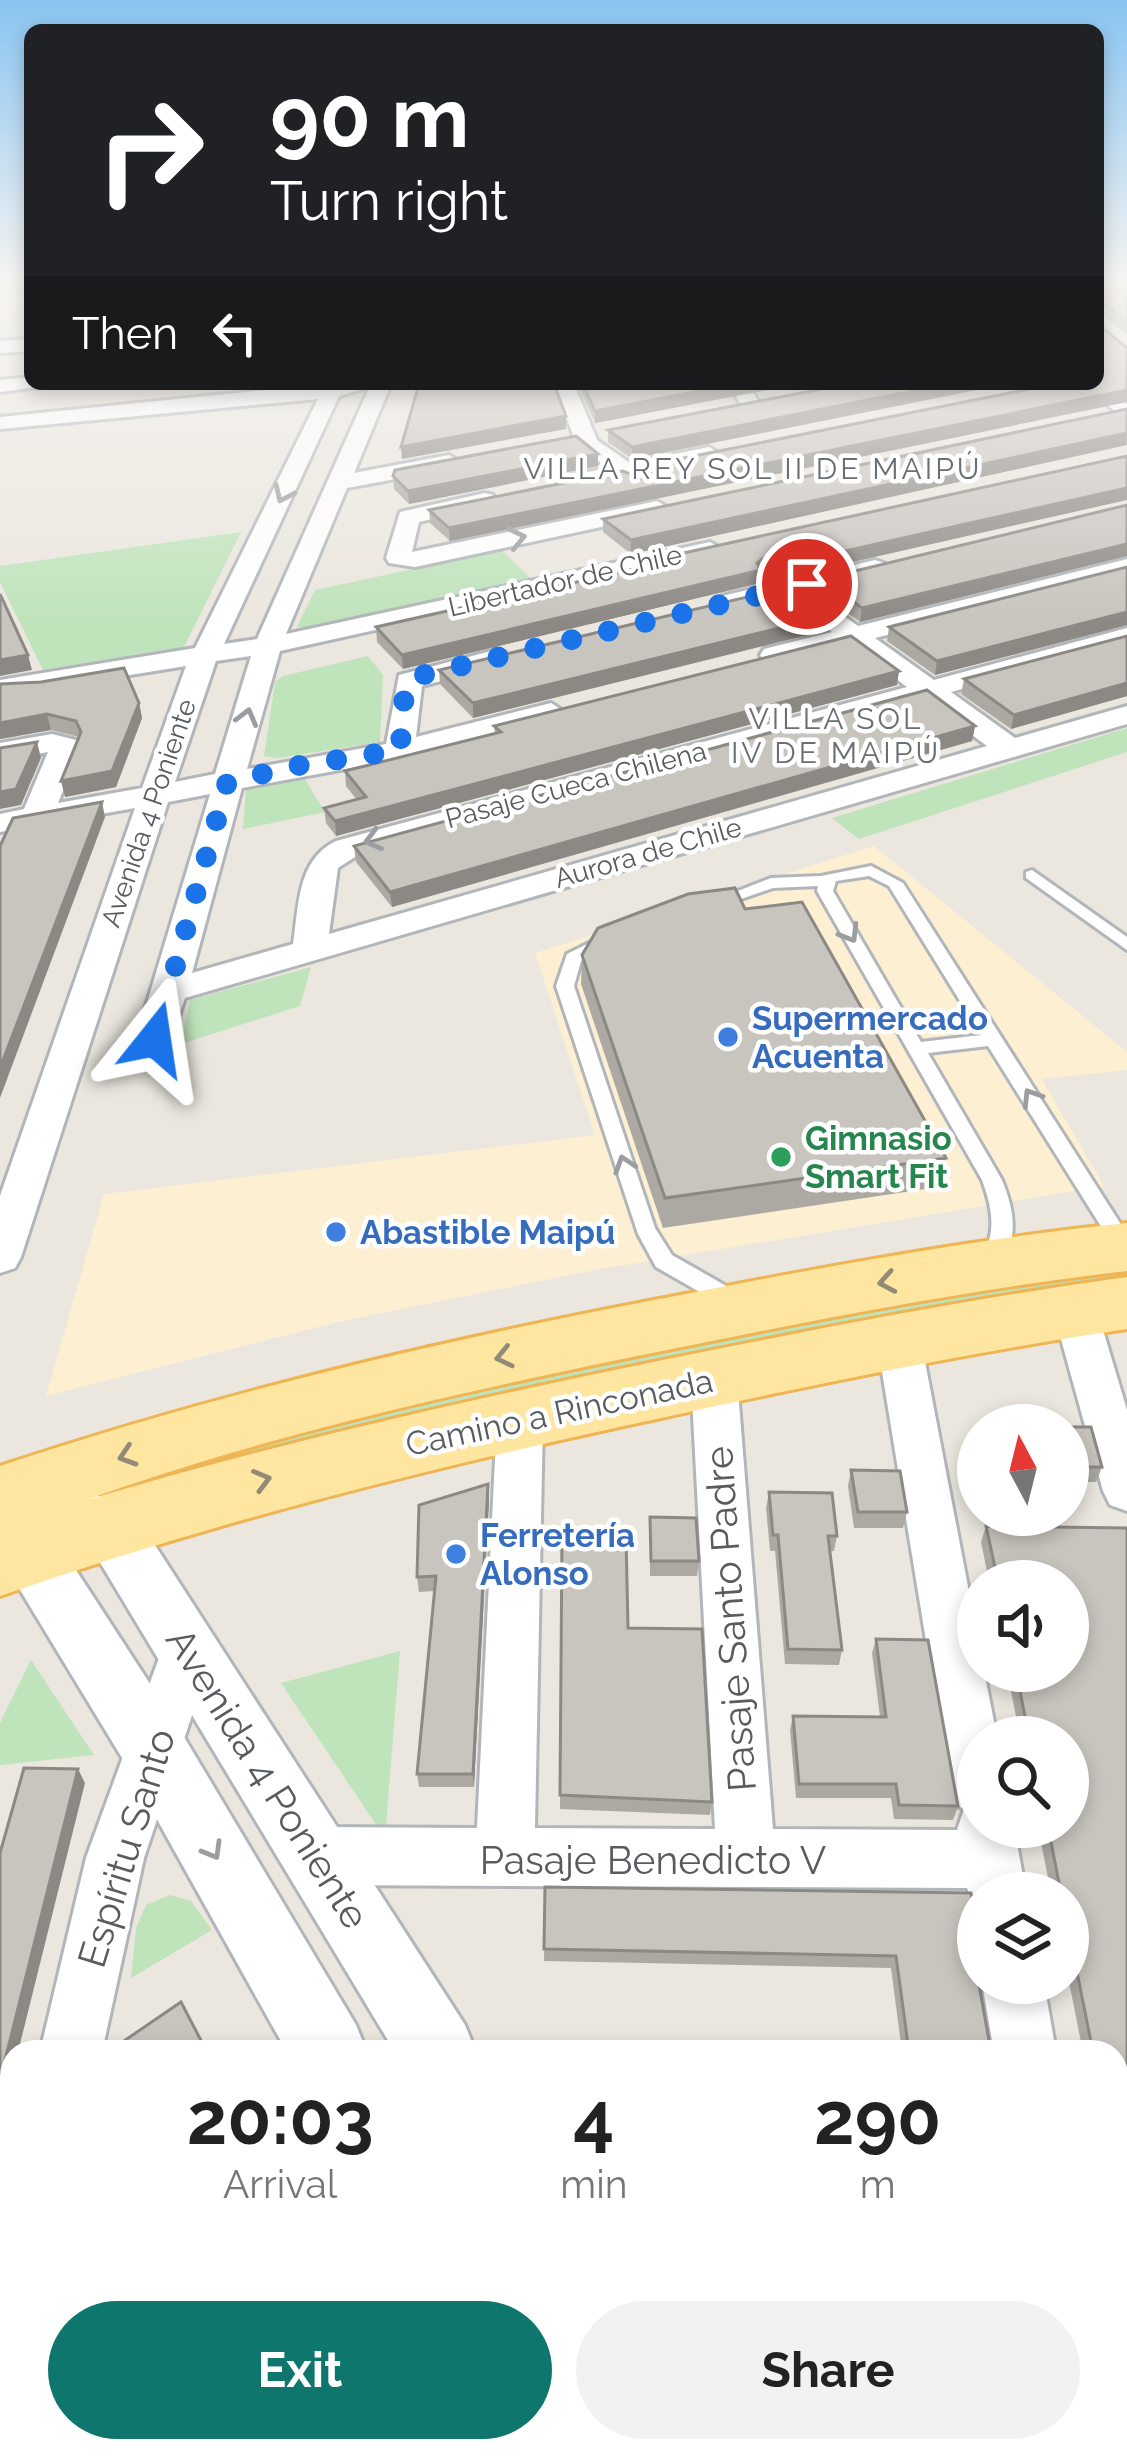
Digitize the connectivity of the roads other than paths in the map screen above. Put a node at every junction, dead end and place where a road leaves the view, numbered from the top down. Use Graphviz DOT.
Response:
graph roads {
  1 [pos="271,393"];
  2 [pos="330,393"];
  3 [pos="377,393"];
  4 [pos="567,393"];
  5 [pos="1124,413"];
  6 [pos="1085,418"];
  7 [pos="0,423"];
  8 [pos="736,449"];
  9 [pos="466,458"];
  10 [pos="625,471"];
  11 [pos="338,483"];
  12 [pos="556,485"];
  13 [pos="509,495"];
  14 [pos="686,511"];
  15 [pos="742,555"];
  16 [pos="898,563"];
  17 [pos="1127,567"];
  18 [pos="788,589"];
  19 [pos="704,608"];
  20 [pos="853,635"];
  21 [pos="1127,636"];
  22 [pos="268,644"];
  23 [pos="529,650"];
  24 [pos="207,652"];
  25 [pos="741,664"];
  26 [pos="0,688"];
  27 [pos="928,689"];
  28 [pos="584,704"];
  29 [pos="1127,715"];
  30 [pos="1011,748"];
  31 [pos="400,750"];
  32 [pos="0,752"];
  33 [pos="227,783"];
  34 [pos="156,793"];
  35 [pos="37,816"];
  36 [pos="0,823"];
  37 [pos="1032,875"];
  38 [pos="825,881"];
  39 [pos="690,911"];
  40 [pos="628,932"];
  41 [pos="1127,945"];
  42 [pos="309,952"];
  43 [pos="168,991"];
  44 [pos="155,1039"];
  45 [pos="995,1039"];
  46 [pos="918,1048"];
  47 [pos="0,1257"];
  48 [pos="989,1263"];
  49 [pos="1113,1276"];
  50 [pos="749,1307"];
  51 [pos="899,1341"];
  52 [pos="714,1378"];
  53 [pos="520,1418"];
  54 [pos="1127,1491"];
  55 [pos="10,1512"];
  56 [pos="110,1526"];
  57 [pos="189,1647"];
  58 [pos="965,1716"];
  59 [pos="154,1749"];
  60 [pos="316,1856"];
  61 [pos="506,1860"];
  62 [pos="991,1860"];
  63 [pos="746,1861"];
  64 [pos="1017,2004"];
  65 [pos="74,2040"];
  66 [pos="322,2040"];
  67 [pos="431,2040"];
  68 [pos="1023,2040"];
  1 -- 7 [label="street"];
  2 -- 24 [label="street, Avenida 4 Poniente, one-way"];
  3 -- 11 [label="street, Avenida 4 Poniente"];
  4 -- 10 [label="street"];
  5 -- 6 [label="street"];
  8 -- 10 [label="street"];
  9 -- 11 [label="street"];
  10 -- 12 [label="street"];
  10 -- 14 [label="street"];
  11 -- 22 [label="street, Avenida 4 Poniente"];
  13 -- 14 [label="street, one-way"];
  14 -- 15 [label="street"];
  15 -- 18 [label="street"];
  15 -- 22 [label="street, Libertador de Chile"];
  16 -- 18 [label="street"];
  17 -- 20 [label="street"];
  18 -- 19 [label="street"];
  18 -- 20 [label="street"];
  20 -- 25 [label="street"];
  20 -- 27 [label="street"];
  21 -- 27 [label="street, Pasaje Cueca Chilena"];
  22 -- 24 [label="street, Libertador de Chile"];
  33 -- 22 [label="street, Avenida 4 Poniente, one-way"];
  23 -- 31 [label="street"];
  24 -- 26 [label="street, Libertador de Chile"];
  24 -- 34 [label="street, Avenida 4 Poniente"];
  27 -- 30 [label="street"];
  27 -- 42 [label="street, Pasaje Cueca Chilena, one-way"];
  28 -- 31 [label="street"];
  29 -- 30 [label="street, Aurora de Chile"];
  30 -- 42 [label="street, Aurora de Chile"];
  31 -- 33 [label="street"];
  32 -- 35 [label="street"];
  33 -- 34 [label="street"];
  33 -- 43 [label="street, Avenida 4 Poniente"];
  34 -- 35 [label="street"];
  34 -- 47 [label="street, Avenida 4 Poniente"];
  35 -- 36 [label="street"];
  37 -- 41 [label="lane"];
  38 -- 39 [label="lane"];
  38 -- 45 [label="lane"];
  38 -- 46 [label="lane, one-way"];
  50 -- 40 [label="lane, one-way"];
  42 -- 43 [label="street, Aurora de Chile"];
  43 -- 44 [label="street, Avenida 4 Poniente"];
  45 -- 46 [label="lane"];
  49 -- 45 [label="lane, one-way"];
  46 -- 48 [label="lane"];
  48 -- 49 [label="main road, Camino a Rinconada"];
  48 -- 50 [label="main road, Camino a Rinconada, one-way"];
  49 -- 51 [label="main road, Camino a Rinconada"];
  49 -- 54 [label="street"];
  50 -- 55 [label="main road, Camino a Rinconada, one-way"];
  51 -- 52 [label="main road, Camino a Rinconada"];
  51 -- 58 [label="street"];
  52 -- 53 [label="main road, Camino a Rinconada"];
  52 -- 63 [label="street, Pasaje Santo Padre"];
  56 -- 53 [label="main road, Camino a Rinconada, one-way"];
  53 -- 61 [label="street"];
  55 -- 56 [label="main road, Camino a Rinconada"];
  55 -- 59 [label="street"];
  56 -- 57 [label="street, Avenida 4 Poniente"];
  57 -- 59 [label="street, Espíritu Santo"];
  57 -- 60 [label="street, Avenida 4 Poniente"];
  59 -- 65 [label="street, Espíritu Santo"];
  59 -- 66 [label="street, one-way"];
  60 -- 61 [label="street, Pasaje Benedicto V"];
  60 -- 67 [label="street, Avenida 4 Poniente"];
  61 -- 63 [label="street, Pasaje Benedicto V"];
  62 -- 63 [label="street, Pasaje Benedicto V"];
  64 -- 68 [label="street"];
}
